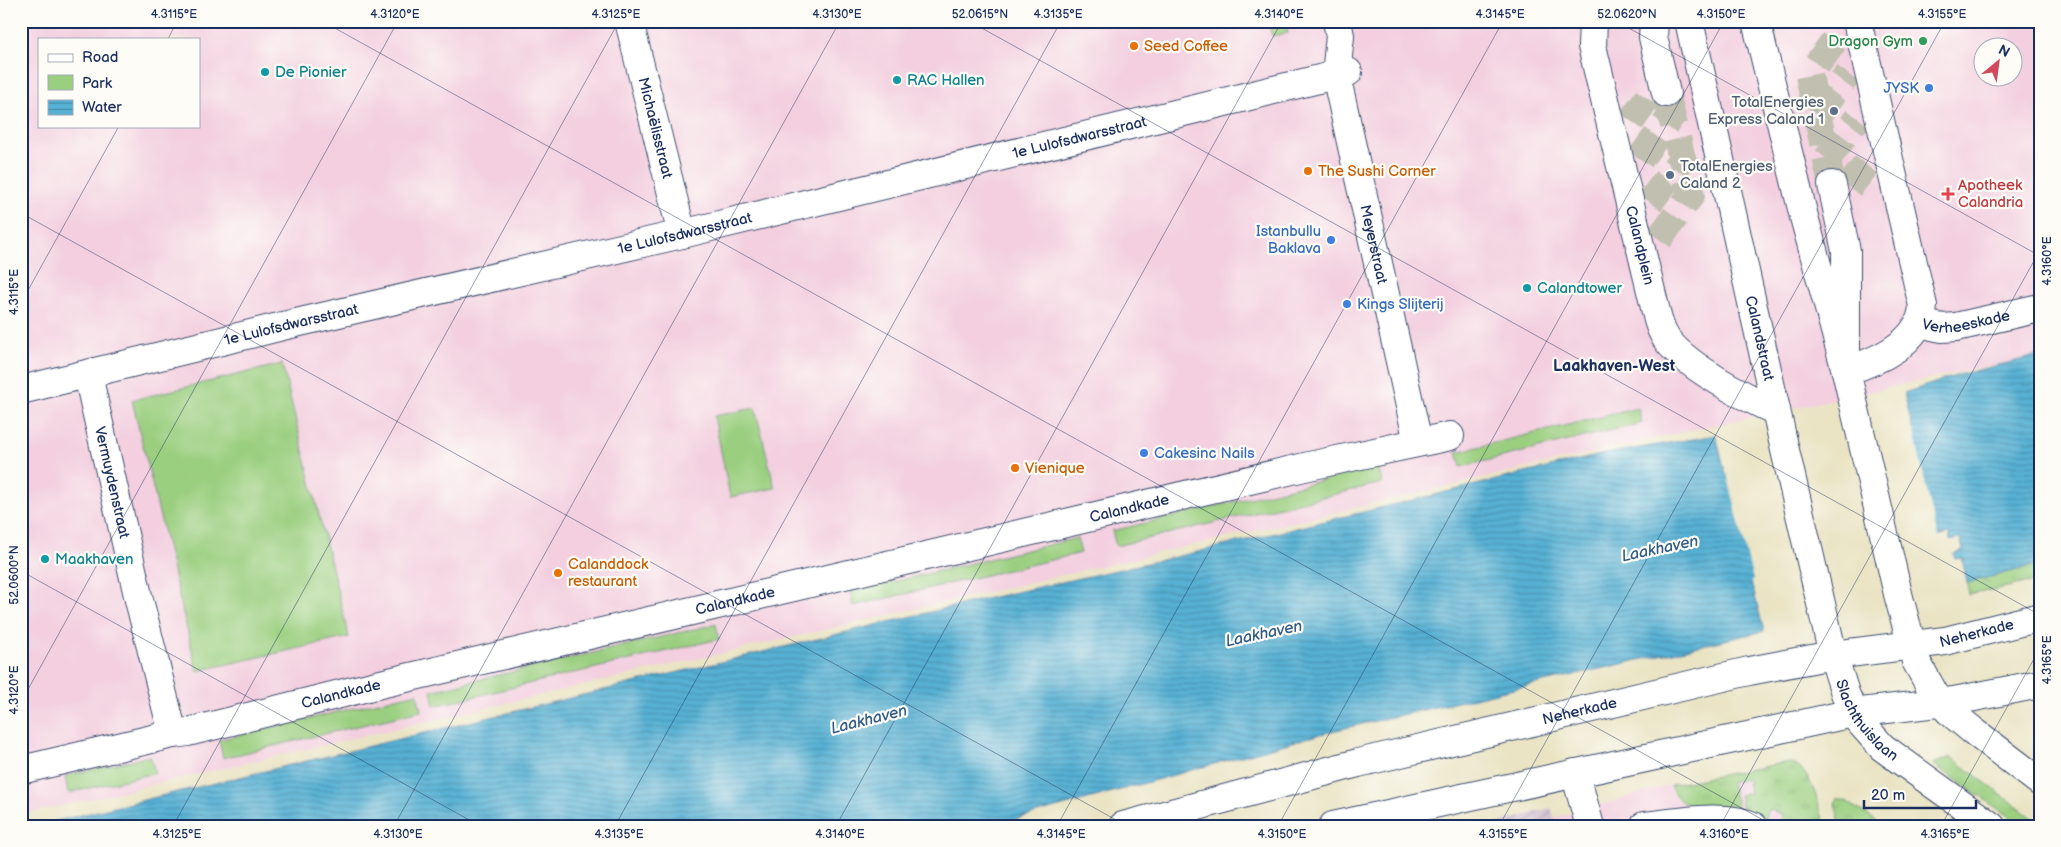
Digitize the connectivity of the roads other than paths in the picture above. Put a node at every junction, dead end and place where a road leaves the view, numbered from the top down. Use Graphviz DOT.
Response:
graph roads {
  1 [pos="628,21"];
  2 [pos="1337,21"];
  3 [pos="1593,21"];
  4 [pos="1654,21"];
  5 [pos="1689,21"];
  6 [pos="1756,21"];
  7 [pos="1848,26"];
  8 [pos="1864,53"];
  9 [pos="1342,73"];
  10 [pos="1848,74"];
  11 [pos="1661,86"];
  12 [pos="1875,96"];
  13 [pos="1858,118"];
  14 [pos="1631,121"];
  15 [pos="1885,141"];
  16 [pos="1615,143"];
  17 [pos="1868,163"];
  18 [pos="1839,192"];
  19 [pos="1650,202"];
  20 [pos="1635,224"];
  21 [pos="682,234"];
  22 [pos="1659,239"];
  23 [pos="1643,260"];
  24 [pos="2040,308"];
  25 [pos="1919,324"];
  26 [pos="1846,371"];
  27 [pos="88,375"];
  28 [pos="21,390"];
  29 [pos="1776,411"];
  30 [pos="1450,436"];
  31 [pos="1418,442"];
  32 [pos="2040,617"];
  33 [pos="1910,646"];
  34 [pos="1833,655"];
  35 [pos="2040,684"];
  36 [pos="1942,702"];
  37 [pos="1853,713"];
  38 [pos="172,734"];
  39 [pos="21,770"];
  40 [pos="1576,773"];
  41 [pos="2040,782"];
  42 [pos="1123,826"];
  43 [pos="1333,826"];
  44 [pos="1590,826"];
  45 [pos="1644,826"];
  46 [pos="1753,826"];
  47 [pos="1991,826"];
  1 -- 21 [label="street, Michaëlisstraat"];
  2 -- 9 [label="street, Meyerstraat"];
  3 -- 16 [label="street, Calandplein"];
  4 -- 11 [label="street"];
  5 -- 29 [label="street, Calandstraat"];
  6 -- 26 [label="street"];
  7 -- 8 [label="street"];
  8 -- 10 [label="street"];
  8 -- 12 [label="street"];
  9 -- 21 [label="street, 1e Lulofsdwarsstraat"];
  9 -- 31 [label="street, Meyerstraat"];
  12 -- 13 [label="street"];
  12 -- 15 [label="street"];
  14 -- 16 [label="street"];
  15 -- 17 [label="street"];
  15 -- 25 [label="street"];
  16 -- 20 [label="street, Calandplein"];
  18 -- 26 [label="street"];
  19 -- 20 [label="street"];
  20 -- 23 [label="street, Calandplein"];
  21 -- 27 [label="street, 1e Lulofsdwarsstraat"];
  22 -- 23 [label="street"];
  23 -- 29 [label="street, Calandplein"];
  24 -- 25 [label="street, Verheeskade"];
  25 -- 26 [label="street, Verheeskade"];
  26 -- 33 [label="street"];
  27 -- 28 [label="street, 1e Lulofsdwarsstraat"];
  27 -- 38 [label="street, Vermuydenstraat"];
  29 -- 34 [label="street, Calandstraat"];
  30 -- 31 [label="street, Calandkade"];
  31 -- 38 [label="street, Calandkade"];
  32 -- 33 [label="street, Neherkade"];
  33 -- 34 [label="street, Neherkade"];
  33 -- 36 [label="street"];
  34 -- 37 [label="street, Slachthuislaan"];
  34 -- 42 [label="street, Neherkade"];
  35 -- 36 [label="street"];
  36 -- 37 [label="street"];
  36 -- 41 [label="street"];
  37 -- 40 [label="street"];
  37 -- 47 [label="street, Slachthuislaan"];
  38 -- 39 [label="street, Calandkade"];
  40 -- 43 [label="street"];
  40 -- 44 [label="street"];
  45 -- 46 [label="street"];
}
